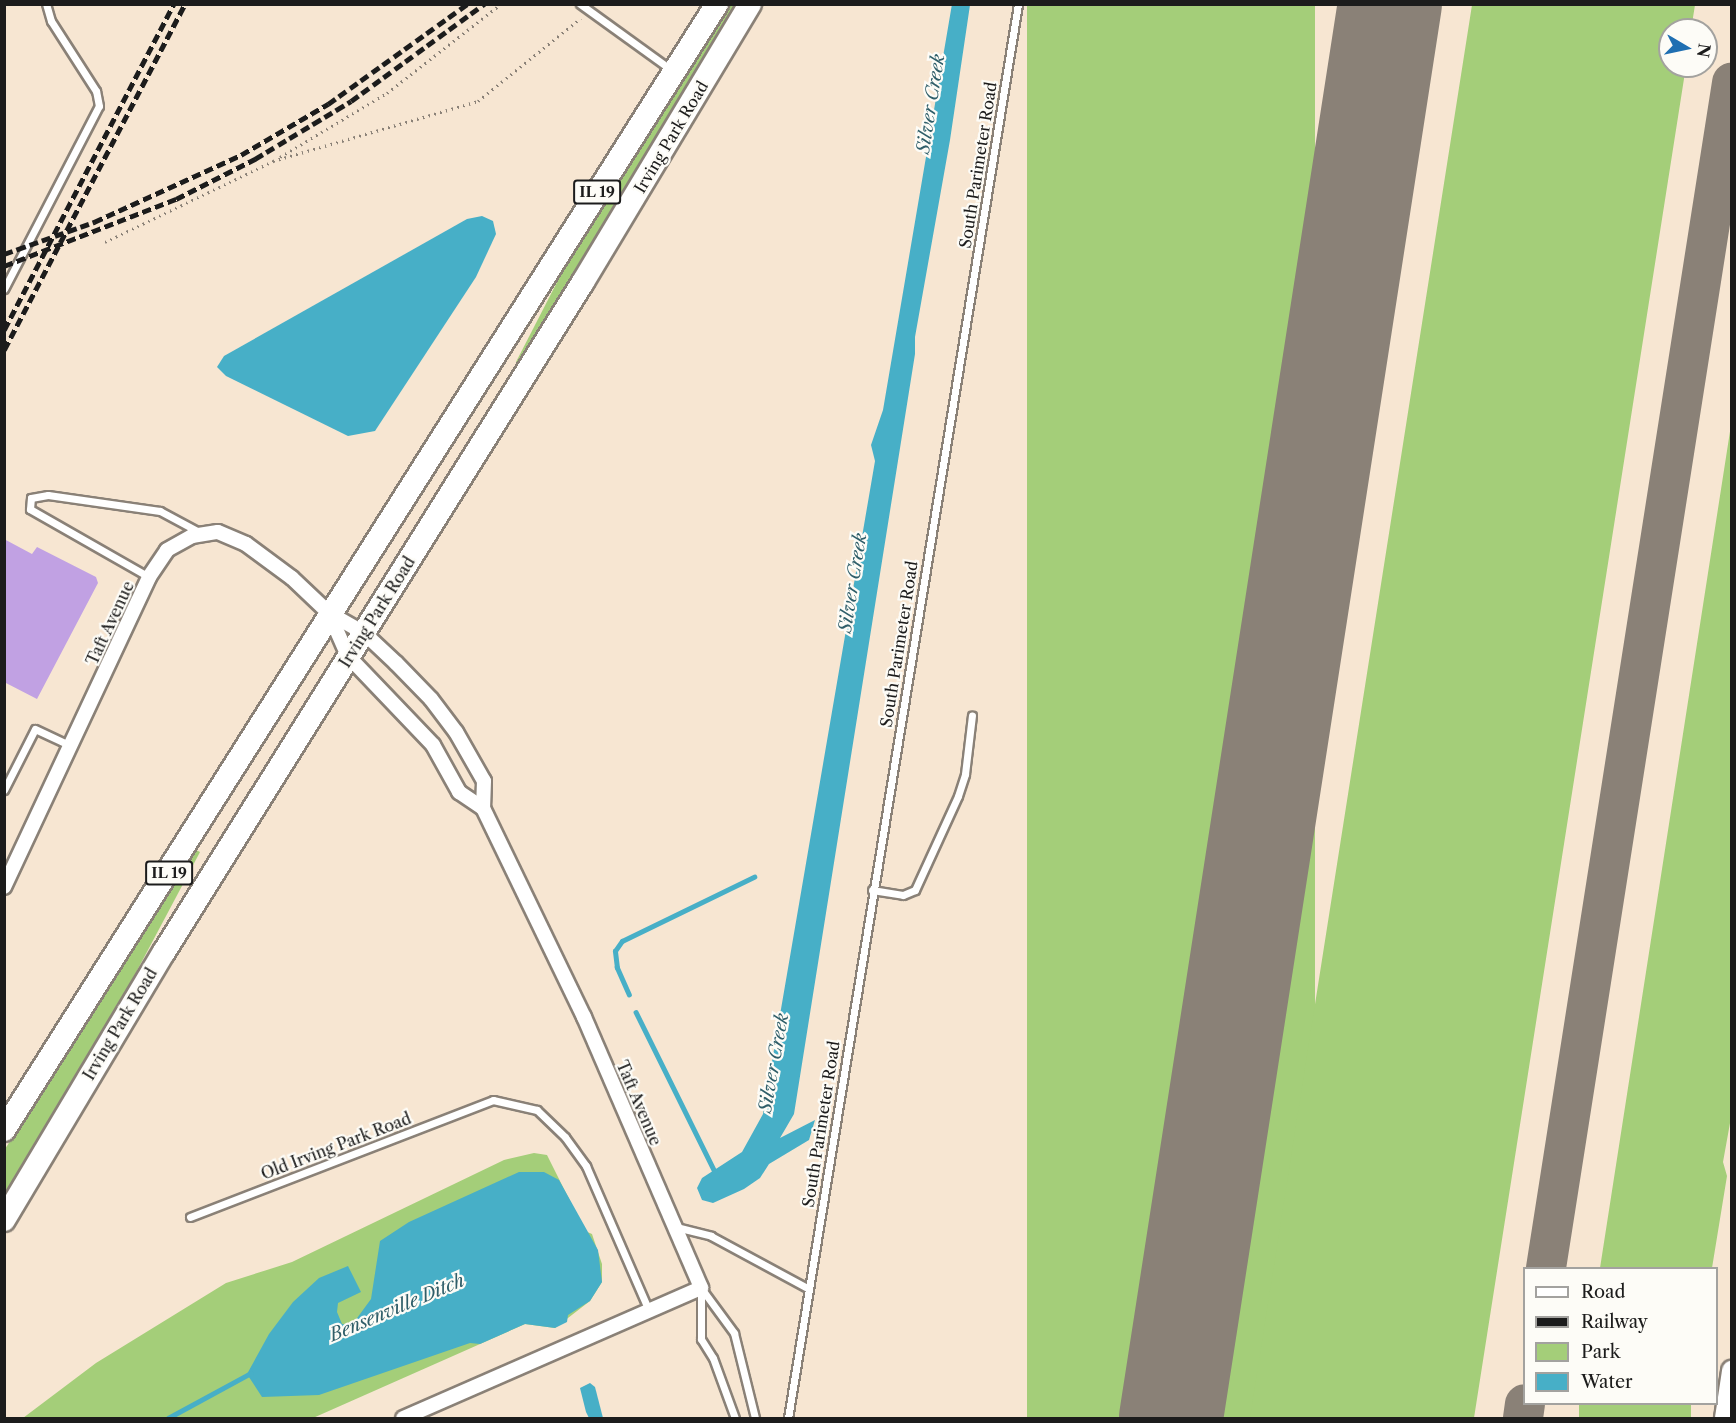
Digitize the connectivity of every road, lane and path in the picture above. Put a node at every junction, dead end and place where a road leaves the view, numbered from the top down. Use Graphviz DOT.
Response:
graph roads {
  1 [pos="46,4"];
  2 [pos="501,4"];
  3 [pos="580,4"];
  4 [pos="717,4"];
  5 [pos="750,4"];
  6 [pos="1018,4"];
  7 [pos="591,10"];
  8 [pos="672,70"];
  9 [pos="273,161"];
  10 [pos="105,242"];
  11 [pos="4,289"];
  12 [pos="203,534"];
  13 [pos="149,577"];
  14 [pos="329,613"];
  15 [pos="364,633"];
  16 [pos="348,656"];
  17 [pos="972,715"];
  18 [pos="70,745"];
  19 [pos="4,790"];
  20 [pos="483,808"];
  21 [pos="4,887"];
  22 [pos="872,890"];
  23 [pos="4,1130"];
  24 [pos="190,1217"];
  25 [pos="4,1220"];
  26 [pos="674,1226"];
  27 [pos="701,1288"];
  28 [pos="809,1289"];
  29 [pos="649,1311"];
  30 [pos="1731,1371"];
  31 [pos="403,1419"];
  32 [pos="735,1419"];
  33 [pos="755,1419"];
  34 [pos="788,1419"];
  35 [pos="1725,1419"];
  1 -- 11 [label="lane"];
  2 -- 9 [label="path"];
  3 -- 7 [label="lane"];
  4 -- 8 [label="main road, Irving Park Road / IL 19"];
  5 -- 15 [label="main road, Irving Park Road / IL 19"];
  6 -- 22 [label="lane, South Parimeter Road"];
  7 -- 8 [label="lane"];
  7 -- 9 [label="path"];
  8 -- 14 [label="main road, Irving Park Road / IL 19"];
  9 -- 10 [label="path"];
  12 -- 13 [label="street, Taft Avenue"];
  12 -- 13 [label="lane"];
  12 -- 14 [label="street, Taft Avenue"];
  13 -- 18 [label="street, Taft Avenue"];
  14 -- 15 [label="street, Taft Avenue"];
  14 -- 16 [label="street, Taft Avenue"];
  14 -- 23 [label="main road, Irving Park Road / IL 19"];
  15 -- 16 [label="main road, Irving Park Road / IL 19"];
  15 -- 20 [label="street, Taft Avenue"];
  16 -- 20 [label="street, Taft Avenue"];
  16 -- 25 [label="main road, Irving Park Road / IL 19"];
  17 -- 22 [label="lane"];
  18 -- 19 [label="lane"];
  18 -- 21 [label="street, Taft Avenue"];
  20 -- 26 [label="street, Taft Avenue"];
  22 -- 28 [label="lane, South Parimeter Road"];
  24 -- 29 [label="lane, Old Irving Park Road"];
  26 -- 27 [label="street, Taft Avenue"];
  26 -- 28 [label="lane"];
  27 -- 29 [label="street"];
  27 -- 32 [label="lane, Taft Avenue"];
  27 -- 33 [label="lane"];
  28 -- 34 [label="lane, South Parimeter Road"];
  29 -- 31 [label="street"];
  30 -- 35 [label="street"];
}
